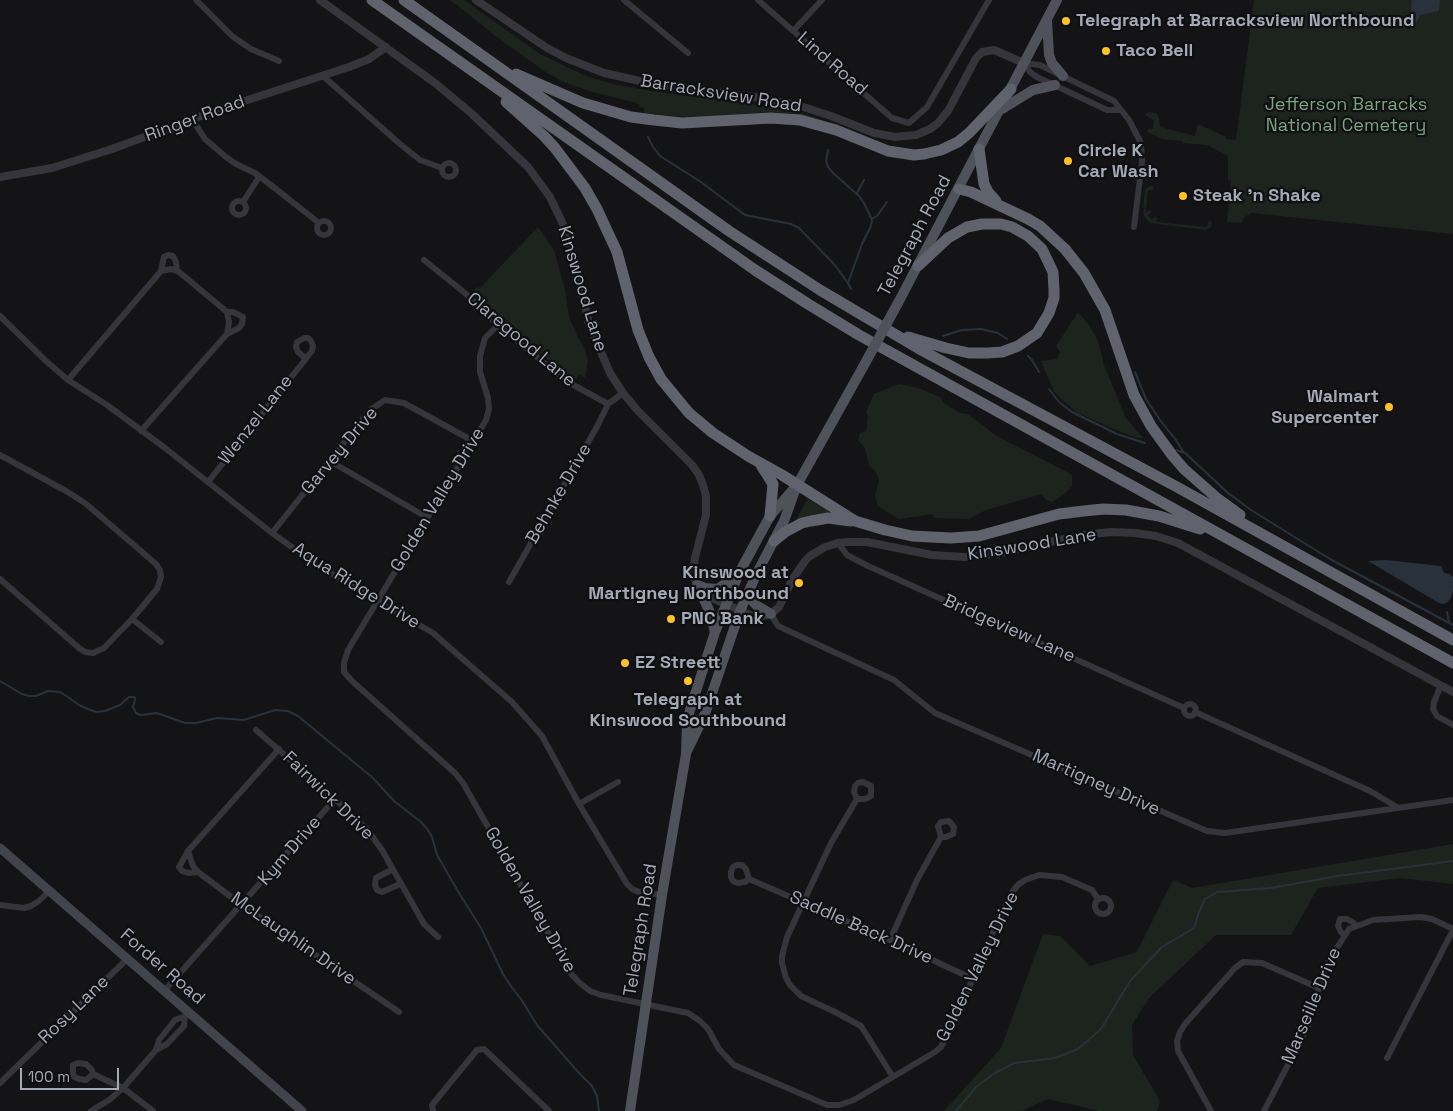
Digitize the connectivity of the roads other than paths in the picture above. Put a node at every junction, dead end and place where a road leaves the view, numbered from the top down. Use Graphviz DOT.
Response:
graph roads {
  1 [pos="196,0"];
  2 [pos="320,0"];
  3 [pos="372,0"];
  4 [pos="404,0"];
  5 [pos="476,0"];
  6 [pos="624,0"];
  7 [pos="758,0"];
  8 [pos="822,0"];
  9 [pos="989,0"];
  10 [pos="1057,0"];
  11 [pos="1047,20"];
  12 [pos="794,30"];
  13 [pos="386,46"];
  14 [pos="688,53"];
  15 [pos="279,61"];
  16 [pos="1024,63"];
  17 [pos="463,64"];
  18 [pos="495,65"];
  19 [pos="323,76"];
  20 [pos="1063,76"];
  21 [pos="1055,86"];
  22 [pos="1011,90"];
  23 [pos="1121,110"];
  24 [pos="999,111"];
  25 [pos="192,119"];
  26 [pos="979,149"];
  27 [pos="442,168"];
  28 [pos="0,177"];
  29 [pos="259,177"];
  30 [pos="959,189"];
  31 [pos="243,202"];
  32 [pos="1001,206"];
  33 [pos="319,223"];
  34 [pos="1134,227"];
  35 [pos="424,260"];
  36 [pos="918,266"];
  37 [pos="161,271"];
  38 [pos="177,271"];
  39 [pos="227,312"];
  40 [pos="1,318"];
  41 [pos="498,324"];
  42 [pos="888,330"];
  43 [pos="227,334"];
  44 [pos="305,358"];
  45 [pos="68,380"];
  46 [pos="623,393"];
  47 [pos="608,404"];
  48 [pos="141,431"];
  49 [pos="473,441"];
  50 [pos="0,456"];
  51 [pos="330,461"];
  52 [pos="758,462"];
  53 [pos="208,482"];
  54 [pos="797,484"];
  55 [pos="770,516"];
  56 [pos="428,518"];
  57 [pos="855,521"];
  58 [pos="272,533"];
  59 [pos="1225,537"];
  60 [pos="1271,539"];
  61 [pos="774,541"];
  62 [pos="838,543"];
  63 [pos="739,573"];
  64 [pos="0,579"];
  65 [pos="509,582"];
  66 [pos="697,585"];
  67 [pos="747,595"];
  68 [pos="378,601"];
  69 [pos="725,605"];
  70 [pos="740,611"];
  71 [pos="771,614"];
  72 [pos="132,618"];
  73 [pos="715,632"];
  74 [pos="1453,640"];
  75 [pos="161,642"];
  76 [pos="1453,663"];
  77 [pos="1441,685"];
  78 [pos="1453,692"];
  79 [pos="1453,725"];
  80 [pos="256,730"];
  81 [pos="279,749"];
  82 [pos="686,754"];
  83 [pos="618,782"];
  84 [pos="335,799"];
  85 [pos="857,799"];
  86 [pos="1453,800"];
  87 [pos="579,804"];
  88 [pos="1397,807"];
  89 [pos="941,837"];
  90 [pos="0,848"];
  91 [pos="188,851"];
  92 [pos="393,869"];
  93 [pos="198,872"];
  94 [pos="748,879"];
  95 [pos="400,884"];
  96 [pos="48,891"];
  97 [pos="662,895"];
  98 [pos="1098,900"];
  99 [pos="804,902"];
  100 [pos="0,904"];
  101 [pos="242,904"];
  102 [pos="1352,927"];
  103 [pos="1453,930"];
  104 [pos="1344,935"];
  105 [pos="438,937"];
  106 [pos="890,940"];
  107 [pos="127,959"];
  108 [pos="973,979"];
  109 [pos="1319,988"];
  110 [pos="164,991"];
  111 [pos="646,1005"];
  112 [pos="399,1012"];
  113 [pos="186,1014"];
  114 [pos="156,1050"];
  115 [pos="1386,1058"];
  116 [pos="93,1074"];
  117 [pos="893,1077"];
  118 [pos="0,1082"];
  119 [pos="123,1088"];
  120 [pos="91,1111"];
  121 [pos="154,1111"];
  122 [pos="302,1111"];
  123 [pos="433,1111"];
  124 [pos="549,1111"];
  125 [pos="630,1111"];
  126 [pos="1210,1111"];
  127 [pos="1264,1111"];
  1 -- 15 [label="street"];
  2 -- 13 [label="street, Kinswood Lane"];
  3 -- 17 [label="highway"];
  4 -- 18 [label="highway"];
  5 -- 16 [label="street, Barracksview Road"];
  6 -- 14 [label="street"];
  7 -- 12 [label="street, Lind Road"];
  8 -- 12 [label="street"];
  9 -- 12 [label="street, Lind Road"];
  10 -- 11 [label="main road, Telegraph Road"];
  11 -- 16 [label="main road, Telegraph Road"];
  11 -- 20 [label="main road"];
  13 -- 19 [label="street, Ringer Road"];
  13 -- 46 [label="street, Kinswood Lane"];
  16 -- 20 [label="street, Barracksview Road"];
  16 -- 21 [label="street, Barracksview Road"];
  16 -- 22 [label="main road, Telegraph Road"];
  17 -- 52 [label="highway"];
  17 -- 59 [label="highway"];
  18 -- 22 [label="highway"];
  18 -- 42 [label="highway"];
  19 -- 25 [label="street, Ringer Road"];
  19 -- 27 [label="street"];
  20 -- 23 [label="street, Barracksview Road"];
  21 -- 23 [label="street, Barracksview Road"];
  21 -- 24 [label="main road"];
  22 -- 24 [label="main road, Telegraph Road"];
  23 -- 34 [label="street, Barracksview Road"];
  24 -- 26 [label="main road, Telegraph Road"];
  25 -- 28 [label="street, Ringer Road"];
  25 -- 29 [label="street"];
  26 -- 30 [label="main road, Telegraph Road"];
  26 -- 32 [label="highway"];
  29 -- 31 [label="street"];
  29 -- 33 [label="street"];
  30 -- 32 [label="highway"];
  30 -- 36 [label="main road, Telegraph Road"];
  32 -- 60 [label="highway"];
  35 -- 41 [label="street, Claregood Lane"];
  36 -- 42 [label="highway"];
  36 -- 54 [label="main road, Telegraph Road, bridge"];
  37 -- 38 [label="street"];
  37 -- 38 [label="street"];
  37 -- 45 [label="street"];
  38 -- 39 [label="street"];
  39 -- 43 [label="street"];
  39 -- 43 [label="street"];
  40 -- 45 [label="street, Aqua Ridge Drive"];
  41 -- 47 [label="street, Claregood Lane"];
  41 -- 49 [label="street, Golden Valley Drive"];
  42 -- 60 [label="highway"];
  43 -- 48 [label="street"];
  44 -- 53 [label="street, Wenzel Lane"];
  45 -- 48 [label="street, Aqua Ridge Drive"];
  46 -- 47 [label="street"];
  46 -- 66 [label="street, Kinswood Lane"];
  47 -- 65 [label="street, Behnke Drive"];
  48 -- 53 [label="street, Aqua Ridge Drive"];
  49 -- 51 [label="street, Garvey Drive"];
  49 -- 56 [label="street, Golden Valley Drive"];
  50 -- 72 [label="street"];
  51 -- 56 [label="street"];
  51 -- 58 [label="street, Garvey Drive"];
  52 -- 54 [label="highway"];
  52 -- 55 [label="highway"];
  53 -- 58 [label="street, Aqua Ridge Drive"];
  54 -- 55 [label="main road, Telegraph Road"];
  54 -- 57 [label="highway"];
  54 -- 61 [label="main road, Telegraph Road"];
  55 -- 63 [label="main road, Telegraph Road"];
  56 -- 68 [label="street, Golden Valley Drive"];
  57 -- 59 [label="highway"];
  57 -- 61 [label="highway"];
  58 -- 68 [label="street, Aqua Ridge Drive"];
  59 -- 76 [label="highway"];
  60 -- 74 [label="highway"];
  61 -- 67 [label="main road, Telegraph Road"];
  62 -- 71 [label="street, Kinswood Lane"];
  62 -- 77 [label="street, Kinswood Lane"];
  62 -- 88 [label="street, Bridgeview Lane"];
  63 -- 66 [label="main road"];
  63 -- 69 [label="main road, Telegraph Road"];
  64 -- 72 [label="street"];
  66 -- 69 [label="street"];
  66 -- 73 [label="main road"];
  67 -- 70 [label="main road, Telegraph Road"];
  67 -- 71 [label="main road"];
  68 -- 87 [label="street, Aqua Ridge Drive"];
  68 -- 111 [label="street, Golden Valley Drive"];
  69 -- 70 [label="street"];
  69 -- 73 [label="main road, Telegraph Road"];
  70 -- 71 [label="street"];
  70 -- 82 [label="main road, Telegraph Road"];
  71 -- 88 [label="street, Martigney Drive"];
  72 -- 75 [label="street"];
  73 -- 82 [label="main road, Telegraph Road"];
  77 -- 78 [label="street, Kinswood Lane"];
  77 -- 79 [label="street"];
  80 -- 81 [label="street, Fairwick Drive"];
  81 -- 84 [label="street, Fairwick Drive"];
  81 -- 91 [label="street"];
  82 -- 97 [label="main road, Telegraph Road"];
  83 -- 87 [label="street"];
  84 -- 92 [label="street, Fairwick Drive"];
  84 -- 101 [label="street, Kym Drive"];
  85 -- 99 [label="street"];
  86 -- 88 [label="street, Martigney Drive"];
  87 -- 97 [label="street, Aqua Ridge Drive"];
  89 -- 106 [label="street"];
  90 -- 96 [label="main road, Forder Road"];
  91 -- 93 [label="street, McLaughlin Drive"];
  91 -- 93 [label="street"];
  92 -- 95 [label="street, Fairwick Drive"];
  92 -- 95 [label="street"];
  93 -- 101 [label="street, McLaughlin Drive"];
  94 -- 99 [label="street, Saddle Back Drive"];
  95 -- 105 [label="street, Fairwick Drive"];
  96 -- 100 [label="street"];
  96 -- 107 [label="main road, Forder Road"];
  97 -- 111 [label="main road, Telegraph Road"];
  98 -- 108 [label="street, Golden Valley Drive"];
  99 -- 106 [label="street, Saddle Back Drive"];
  99 -- 117 [label="street"];
  101 -- 110 [label="street, Kym Drive"];
  101 -- 112 [label="street, McLaughlin Drive"];
  102 -- 103 [label="street"];
  102 -- 104 [label="street, Marseille Drive"];
  102 -- 104 [label="street"];
  103 -- 115 [label="street"];
  104 -- 109 [label="street, Marseille Drive"];
  106 -- 108 [label="street, Saddle Back Drive"];
  107 -- 110 [label="main road, Forder Road"];
  107 -- 118 [label="street, Rosy Lane"];
  108 -- 117 [label="street, Golden Valley Drive"];
  109 -- 126 [label="street"];
  109 -- 127 [label="street, Marseille Drive"];
  110 -- 113 [label="main road, Forder Road"];
  111 -- 117 [label="street, Golden Valley Drive"];
  111 -- 125 [label="main road, Telegraph Road"];
  113 -- 114 [label="street"];
  113 -- 114 [label="street"];
  113 -- 122 [label="main road, Forder Road"];
  114 -- 119 [label="street"];
  116 -- 119 [label="street"];
  119 -- 120 [label="street"];
  119 -- 121 [label="street"];
  123 -- 124 [label="street"];
}
